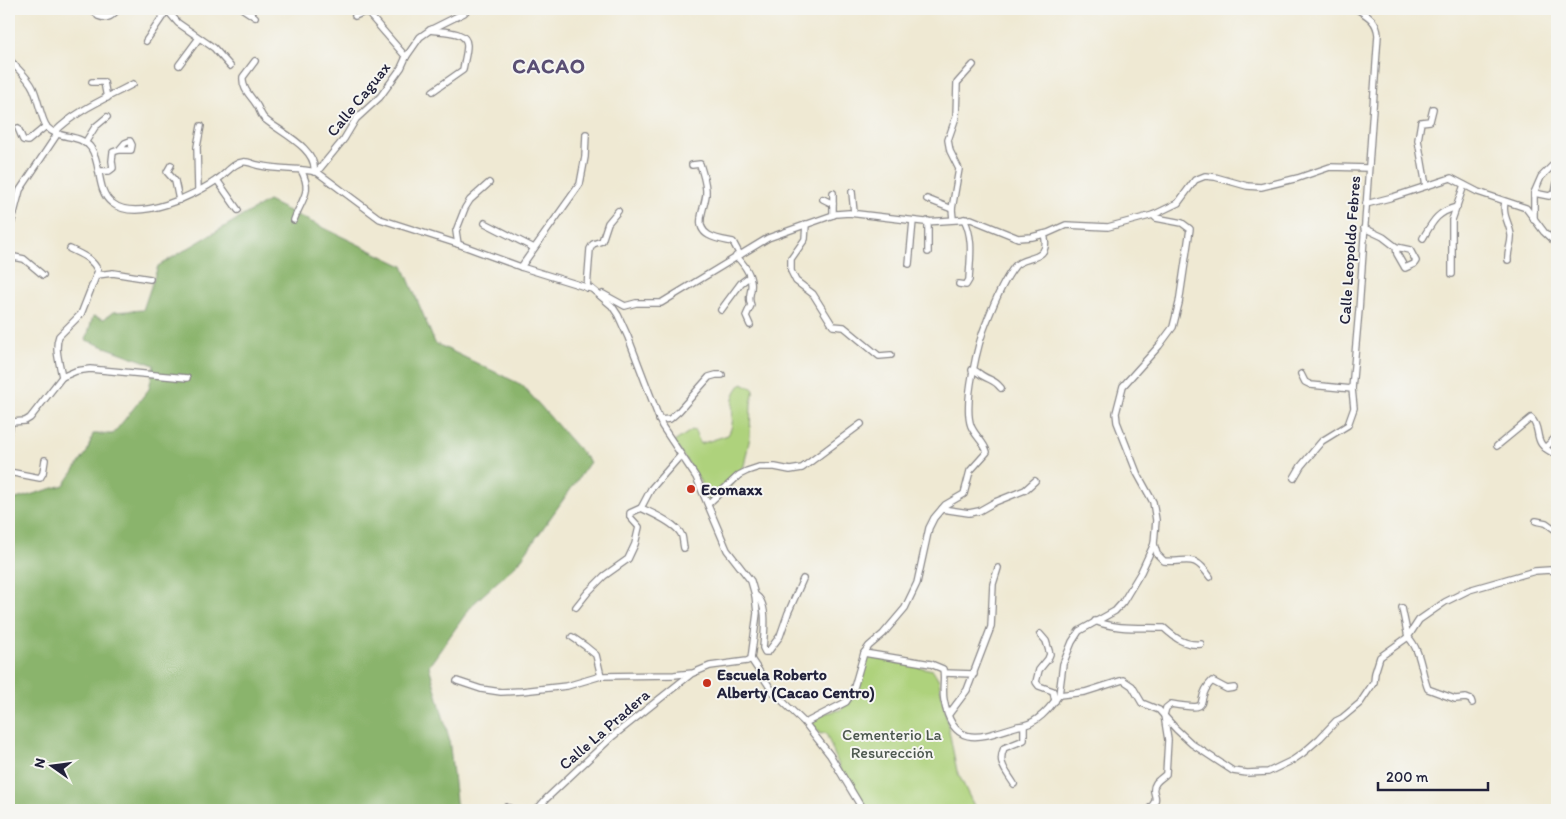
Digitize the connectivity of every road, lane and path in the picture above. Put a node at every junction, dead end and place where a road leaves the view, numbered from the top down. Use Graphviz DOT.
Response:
graph roads {
  1 [pos="93,9"];
  2 [pos="118,9"];
  3 [pos="243,9"];
  4 [pos="468,9"];
  5 [pos="1357,9"];
  6 [pos="167,10"];
  7 [pos="369,10"];
  8 [pos="355,16"];
  9 [pos="255,17"];
  10 [pos="430,30"];
  11 [pos="1557,31"];
  12 [pos="199,38"];
  13 [pos="1557,38"];
  14 [pos="146,41"];
  15 [pos="406,57"];
  16 [pos="9,59"];
  17 [pos="256,60"];
  18 [pos="180,65"];
  19 [pos="973,65"];
  20 [pos="230,66"];
  21 [pos="92,82"];
  22 [pos="133,84"];
  23 [pos="433,91"];
  24 [pos="108,98"];
  25 [pos="1433,109"];
  26 [pos="107,117"];
  27 [pos="46,126"];
  28 [pos="201,126"];
  29 [pos="18,128"];
  30 [pos="56,133"];
  31 [pos="586,134"];
  32 [pos="85,143"];
  33 [pos="119,150"];
  34 [pos="1557,161"];
  35 [pos="171,164"];
  36 [pos="692,165"];
  37 [pos="1368,168"];
  38 [pos="301,170"];
  39 [pos="99,171"];
  40 [pos="316,172"];
  41 [pos="217,180"];
  42 [pos="1557,183"];
  43 [pos="489,184"];
  44 [pos="1464,185"];
  45 [pos="1426,186"];
  46 [pos="198,190"];
  47 [pos="852,192"];
  48 [pos="833,193"];
  49 [pos="1534,193"];
  50 [pos="823,199"];
  51 [pos="927,199"];
  52 [pos="179,200"];
  53 [pos="1505,202"];
  54 [pos="833,204"];
  55 [pos="1366,204"];
  56 [pos="1457,207"];
  57 [pos="952,209"];
  58 [pos="238,210"];
  59 [pos="618,211"];
  60 [pos="854,213"];
  61 [pos="832,215"];
  62 [pos="1153,215"];
  63 [pos="953,219"];
  64 [pos="964,219"];
  65 [pos="294,220"];
  66 [pos="913,221"];
  67 [pos="1534,221"];
  68 [pos="485,222"];
  69 [pos="928,222"];
  70 [pos="806,224"];
  71 [pos="1364,228"];
  72 [pos="9,232"];
  73 [pos="1044,234"];
  74 [pos="1423,238"];
  75 [pos="458,244"];
  76 [pos="1557,244"];
  77 [pos="1396,247"];
  78 [pos="534,248"];
  79 [pos="70,249"];
  80 [pos="928,252"];
  81 [pos="738,255"];
  82 [pos="9,256"];
  83 [pos="1508,260"];
  84 [pos="909,264"];
  85 [pos="521,267"];
  86 [pos="1452,274"];
  87 [pos="43,275"];
  88 [pos="97,275"];
  89 [pos="749,277"];
  90 [pos="150,279"];
  91 [pos="959,284"];
  92 [pos="592,289"];
  93 [pos="720,310"];
  94 [pos="750,325"];
  95 [pos="891,355"];
  96 [pos="972,370"];
  97 [pos="1301,374"];
  98 [pos="722,375"];
  99 [pos="62,377"];
  100 [pos="187,378"];
  101 [pos="1000,388"];
  102 [pos="1352,389"];
  103 [pos="10,420"];
  104 [pos="659,420"];
  105 [pos="861,424"];
  106 [pos="9,431"];
  107 [pos="1557,436"];
  108 [pos="1497,446"];
  109 [pos="1545,448"];
  110 [pos="681,455"];
  111 [pos="1557,455"];
  112 [pos="45,460"];
  113 [pos="9,472"];
  114 [pos="1294,478"];
  115 [pos="1036,481"];
  116 [pos="708,504"];
  117 [pos="641,508"];
  118 [pos="942,509"];
  119 [pos="1536,521"];
  120 [pos="1557,531"];
  121 [pos="1154,544"];
  122 [pos="684,548"];
  123 [pos="998,568"];
  124 [pos="1557,572"];
  125 [pos="1210,577"];
  126 [pos="803,579"];
  127 [pos="755,595"];
  128 [pos="576,607"];
  129 [pos="1402,608"];
  130 [pos="1095,621"];
  131 [pos="1040,634"];
  132 [pos="572,637"];
  133 [pos="1408,637"];
  134 [pos="1201,644"];
  135 [pos="864,653"];
  136 [pos="752,659"];
  137 [pos="693,673"];
  138 [pos="944,673"];
  139 [pos="974,674"];
  140 [pos="601,676"];
  141 [pos="457,681"];
  142 [pos="1234,688"];
  143 [pos="1059,695"];
  144 [pos="1055,701"];
  145 [pos="1472,703"];
  146 [pos="948,714"];
  147 [pos="1164,715"];
  148 [pos="805,723"];
  149 [pos="1024,726"];
  150 [pos="1014,784"];
  151 [pos="506,807"];
  152 [pos="543,807"];
  153 [pos="515,810"];
  154 [pos="536,810"];
  155 [pos="863,810"];
  156 [pos="1148,810"];
  1 -- 2 [label="street"];
  3 -- 9 [label="street"];
  4 -- 10 [label="street, Calle Caguax"];
  5 -- 37 [label="street, Calle Leopoldo Febres"];
  6 -- 12 [label="street"];
  6 -- 14 [label="street"];
  7 -- 8 [label="street"];
  7 -- 15 [label="street"];
  10 -- 15 [label="street, Calle Caguax"];
  10 -- 23 [label="street"];
  11 -- 13 [label="street"];
  12 -- 18 [label="street"];
  12 -- 20 [label="street"];
  15 -- 40 [label="street, Calle Caguax"];
  16 -- 27 [label="street"];
  17 -- 40 [label="street"];
  19 -- 57 [label="street"];
  21 -- 24 [label="street"];
  22 -- 24 [label="street"];
  24 -- 30 [label="street"];
  25 -- 45 [label="street"];
  26 -- 32 [label="street"];
  27 -- 29 [label="street"];
  27 -- 30 [label="street"];
  28 -- 46 [label="street"];
  30 -- 32 [label="street"];
  30 -- 72 [label="street"];
  31 -- 78 [label="street"];
  32 -- 39 [label="street"];
  33 -- 39 [label="street"];
  34 -- 49 [label="street"];
  35 -- 52 [label="street"];
  36 -- 81 [label="street"];
  37 -- 55 [label="street, Calle Leopoldo Febres"];
  37 -- 62 [label="street"];
  38 -- 40 [label="street"];
  38 -- 41 [label="street"];
  38 -- 65 [label="street"];
  39 -- 52 [label="street"];
  40 -- 75 [label="street"];
  41 -- 46 [label="street"];
  41 -- 58 [label="street"];
  42 -- 49 [label="street"];
  43 -- 75 [label="street"];
  44 -- 45 [label="street"];
  44 -- 53 [label="street"];
  44 -- 56 [label="street"];
  45 -- 55 [label="street"];
  46 -- 52 [label="street"];
  47 -- 60 [label="street"];
  48 -- 54 [label="street"];
  49 -- 67 [label="street"];
  50 -- 54 [label="street"];
  51 -- 57 [label="street"];
  53 -- 67 [label="street"];
  53 -- 83 [label="street"];
  54 -- 61 [label="street"];
  55 -- 71 [label="street, Calle Leopoldo Febres"];
  56 -- 74 [label="street"];
  56 -- 86 [label="street"];
  57 -- 63 [label="street"];
  59 -- 92 [label="street"];
  60 -- 61 [label="street"];
  60 -- 66 [label="street"];
  61 -- 70 [label="street"];
  62 -- 73 [label="street"];
  62 -- 121 [label="street"];
  63 -- 64 [label="street"];
  63 -- 69 [label="street"];
  64 -- 73 [label="street"];
  64 -- 91 [label="street"];
  66 -- 69 [label="street"];
  66 -- 84 [label="street"];
  67 -- 76 [label="street"];
  68 -- 78 [label="street"];
  69 -- 80 [label="street"];
  70 -- 81 [label="street"];
  70 -- 95 [label="street"];
  71 -- 77 [label="street"];
  71 -- 102 [label="street, Calle Leopoldo Febres"];
  73 -- 96 [label="street"];
  75 -- 85 [label="street"];
  78 -- 85 [label="street"];
  79 -- 88 [label="street"];
  81 -- 89 [label="street"];
  81 -- 92 [label="street"];
  82 -- 87 [label="street"];
  85 -- 92 [label="street"];
  88 -- 90 [label="street"];
  88 -- 99 [label="street"];
  89 -- 93 [label="street"];
  89 -- 94 [label="street"];
  92 -- 104 [label="street"];
  96 -- 101 [label="street"];
  96 -- 118 [label="street"];
  97 -- 102 [label="street"];
  98 -- 104 [label="street"];
  99 -- 100 [label="street"];
  99 -- 103 [label="street"];
  102 -- 114 [label="street, Calle Leopoldo Febres"];
  103 -- 106 [label="street"];
  104 -- 110 [label="street"];
  105 -- 116 [label="street"];
  107 -- 109 [label="street"];
  108 -- 109 [label="street"];
  109 -- 111 [label="street"];
  110 -- 116 [label="street"];
  110 -- 117 [label="street"];
  112 -- 113 [label="street"];
  115 -- 118 [label="street"];
  116 -- 127 [label="street"];
  117 -- 122 [label="street"];
  117 -- 128 [label="street"];
  118 -- 135 [label="street"];
  119 -- 120 [label="street"];
  121 -- 125 [label="street"];
  121 -- 130 [label="street"];
  123 -- 139 [label="street"];
  124 -- 133 [label="street"];
  126 -- 127 [label="street"];
  127 -- 136 [label="street"];
  129 -- 133 [label="street"];
  130 -- 134 [label="street"];
  130 -- 143 [label="street"];
  131 -- 144 [label="street"];
  132 -- 140 [label="street"];
  133 -- 145 [label="street"];
  133 -- 147 [label="street"];
  135 -- 138 [label="street"];
  135 -- 148 [label="street"];
  136 -- 137 [label="street"];
  136 -- 148 [label="street"];
  137 -- 140 [label="street"];
  137 -- 152 [label="street, Calle La Pradera"];
  138 -- 139 [label="street"];
  138 -- 146 [label="street"];
  139 -- 146 [label="street"];
  140 -- 141 [label="street"];
  142 -- 147 [label="street"];
  143 -- 144 [label="street"];
  143 -- 147 [label="street"];
  144 -- 149 [label="street"];
  146 -- 149 [label="street"];
  147 -- 156 [label="street"];
  148 -- 155 [label="street"];
  149 -- 150 [label="street"];
  151 -- 153 [label="street"];
  152 -- 154 [label="street, Calle La Pradera"];
}
